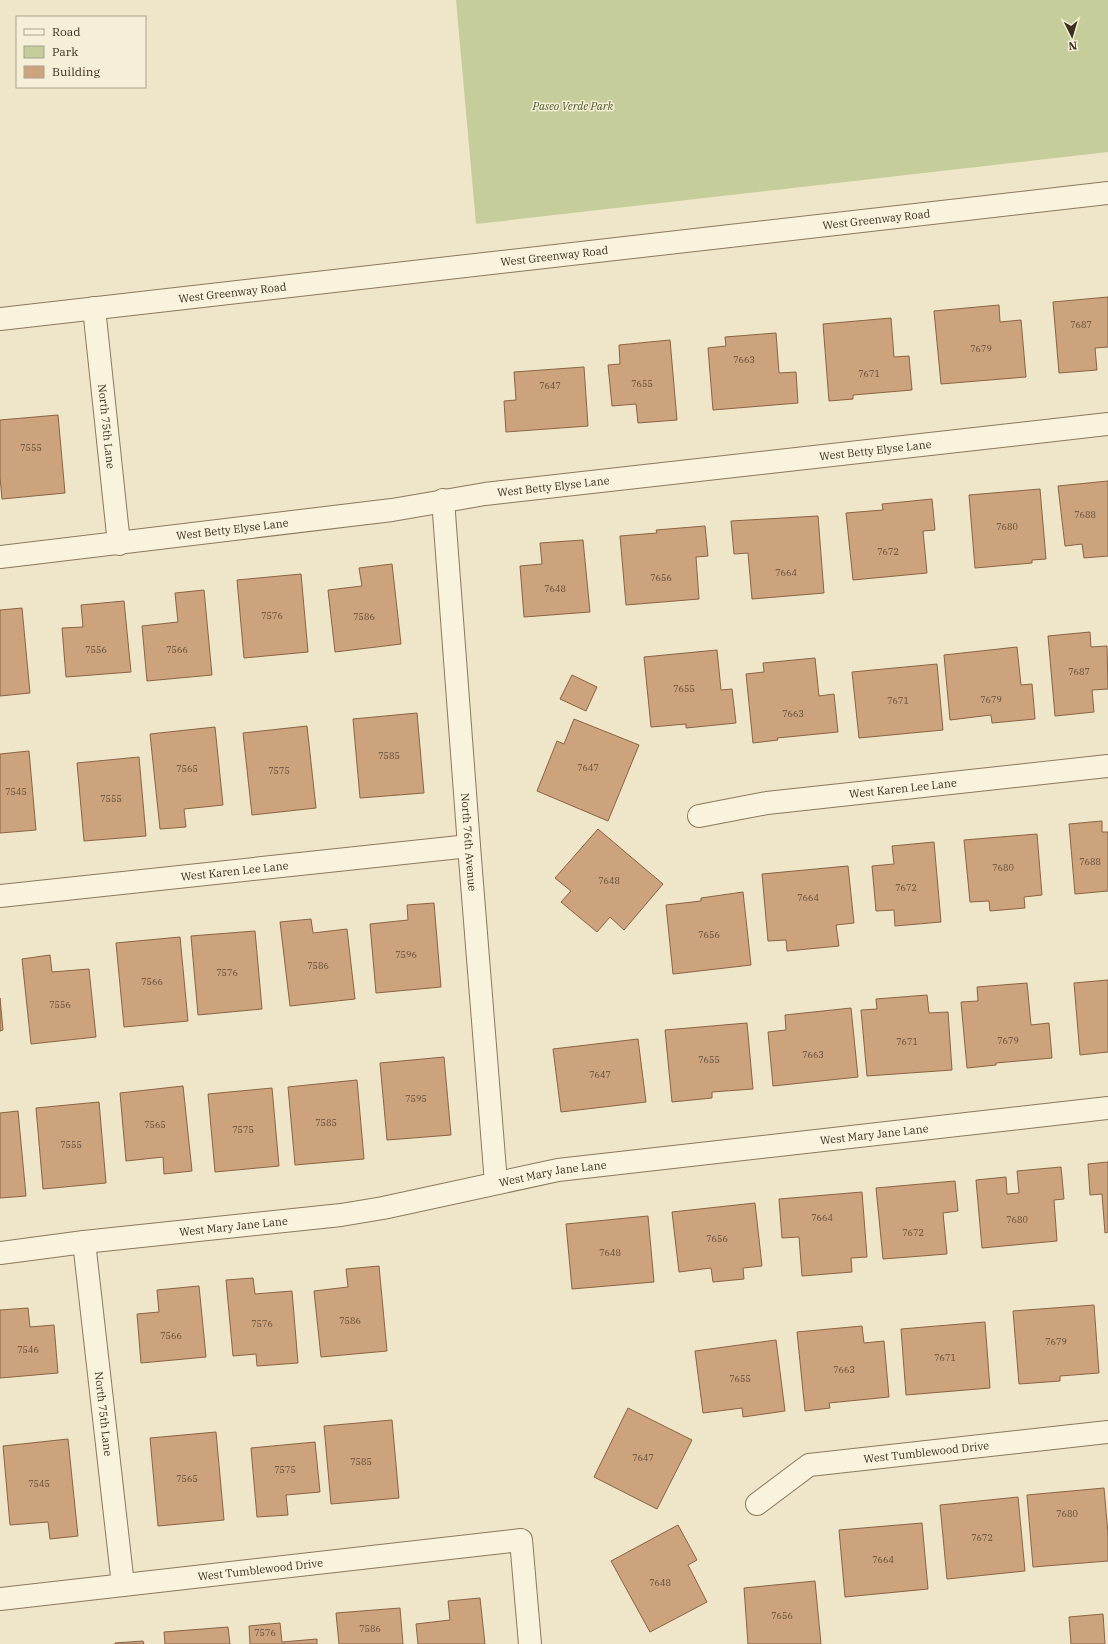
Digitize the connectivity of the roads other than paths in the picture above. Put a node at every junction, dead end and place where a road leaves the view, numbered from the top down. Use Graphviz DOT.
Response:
graph roads {
  1 [pos="1108,193"];
  2 [pos="94,308"];
  3 [pos="0,318"];
  4 [pos="1108,424"];
  5 [pos="443,500"];
  6 [pos="119,544"];
  7 [pos="0,557"];
  8 [pos="1108,766"];
  9 [pos="699,816"];
  10 [pos="469,846"];
  11 [pos="0,896"];
  12 [pos="1108,1108"];
  13 [pos="496,1183"];
  14 [pos="84,1242"];
  15 [pos="0,1253"];
  16 [pos="1108,1432"];
  17 [pos="757,1504"];
  18 [pos="123,1586"];
  19 [pos="0,1599"];
  20 [pos="530,1644"];
  1 -- 2 [label="street, West Greenway Road"];
  2 -- 3 [label="street, West Greenway Road"];
  2 -- 6 [label="street, North 75th Lane"];
  4 -- 5 [label="street, West Betty Elyse Lane"];
  5 -- 6 [label="street, West Betty Elyse Lane"];
  5 -- 10 [label="street, North 76th Avenue"];
  6 -- 7 [label="street, West Betty Elyse Lane"];
  8 -- 9 [label="street, West Karen Lee Lane"];
  10 -- 11 [label="street, West Karen Lee Lane"];
  10 -- 13 [label="street, North 76th Avenue"];
  12 -- 13 [label="street, West Mary Jane Lane"];
  13 -- 14 [label="street, West Mary Jane Lane"];
  14 -- 15 [label="street, West Mary Jane Lane"];
  14 -- 18 [label="street, North 75th Lane"];
  16 -- 17 [label="street, West Tumblewood Drive"];
  18 -- 19 [label="street, West Tumblewood Drive"];
  18 -- 20 [label="street, West Tumblewood Drive"];
}
